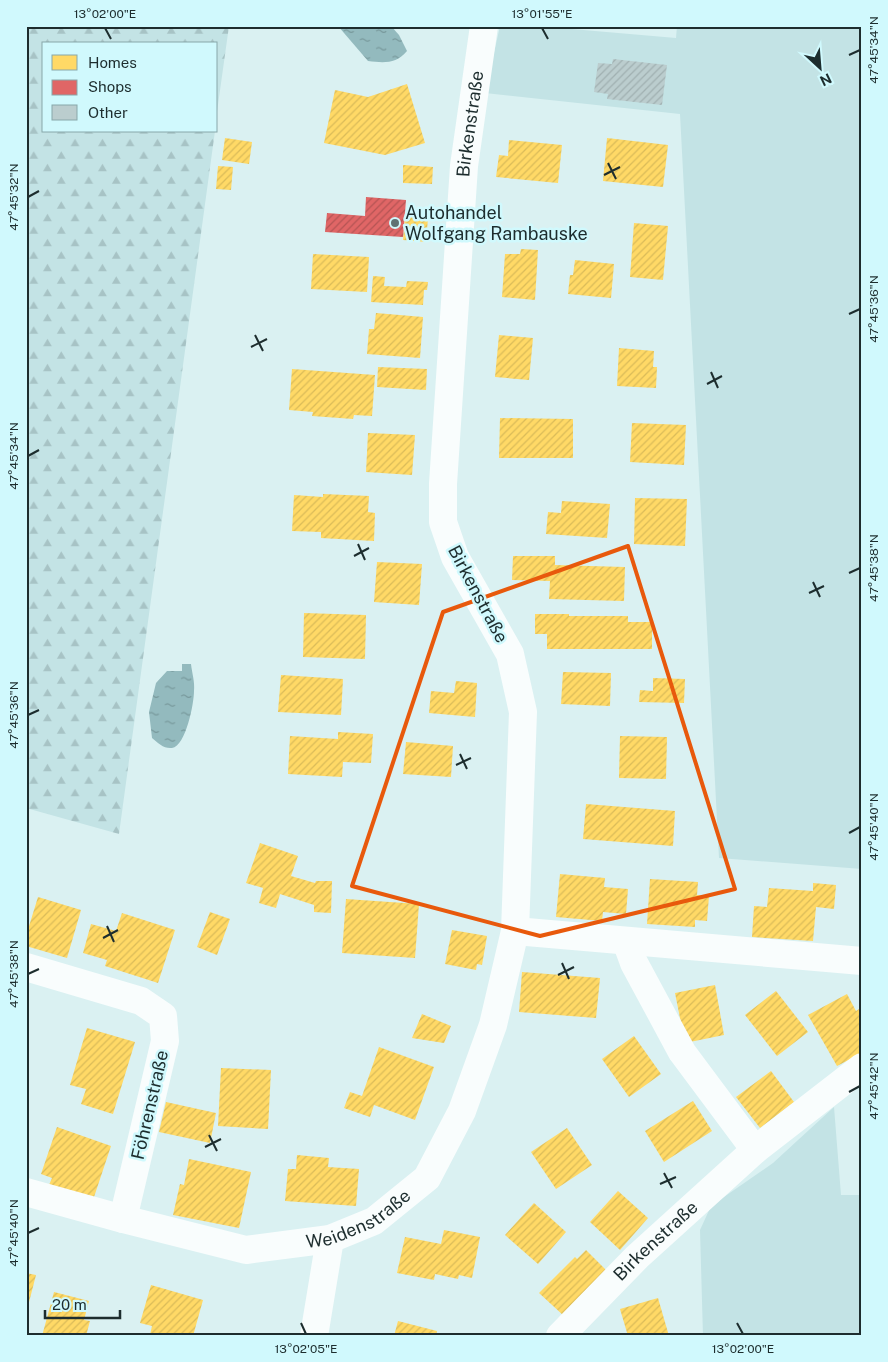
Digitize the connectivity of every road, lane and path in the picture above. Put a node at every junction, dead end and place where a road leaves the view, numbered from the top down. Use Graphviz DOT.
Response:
graph roads {
  1 [pos="484,26"];
  2 [pos="514,931"];
  3 [pos="626,941"];
  4 [pos="862,961"];
  5 [pos="26,967"];
  6 [pos="862,1067"];
  7 [pos="754,1150"];
  8 [pos="26,1192"];
  9 [pos="123,1219"];
  10 [pos="330,1239"];
  11 [pos="314,1336"];
  12 [pos="560,1336"];
  1 -- 2 [label="street, Birkenstraße"];
  2 -- 3 [label="street"];
  2 -- 10 [label="street, Weidenstraße"];
  3 -- 4 [label="street"];
  3 -- 7 [label="street"];
  5 -- 9 [label="street, Föhrenstraße"];
  6 -- 7 [label="street, Birkenstraße"];
  7 -- 12 [label="street, Birkenstraße"];
  8 -- 9 [label="street, Weidenstraße"];
  9 -- 10 [label="street, Weidenstraße"];
  10 -- 11 [label="street"];
}
